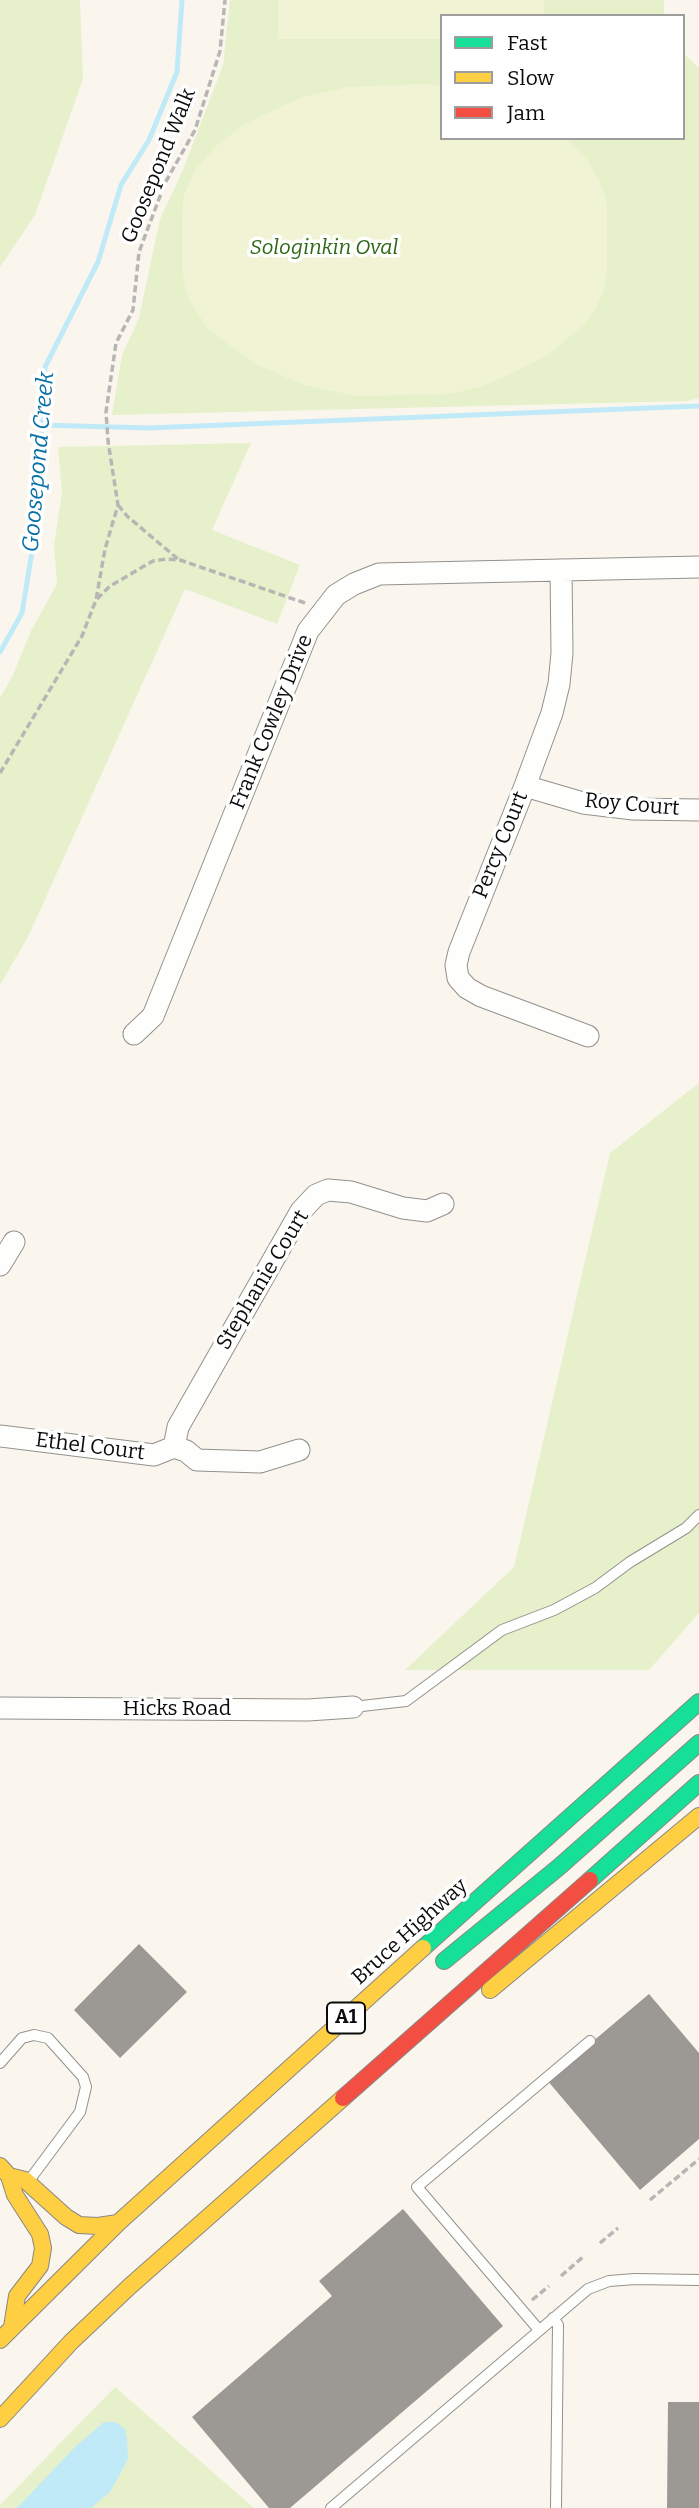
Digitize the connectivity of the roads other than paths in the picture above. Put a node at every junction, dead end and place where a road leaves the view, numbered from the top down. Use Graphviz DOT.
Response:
graph roads {
  1 [pos="699,567"];
  2 [pos="561,570"];
  3 [pos="525,786"];
  4 [pos="699,810"];
  5 [pos="134,1034"];
  6 [pos="588,1035"];
  7 [pos="443,1204"];
  8 [pos="14,1242"];
  9 [pos="0,1265"];
  10 [pos="0,1436"];
  11 [pos="174,1447"];
  12 [pos="299,1450"];
  13 [pos="699,1515"];
  14 [pos="699,1702"];
  15 [pos="353,1707"];
  16 [pos="0,1708"];
  17 [pos="699,1743"];
  18 [pos="699,1783"];
  19 [pos="699,1816"];
  20 [pos="436,1967"];
  21 [pos="398,1992"];
  22 [pos="590,2041"];
  23 [pos="319,2043"];
  24 [pos="0,2063"];
  25 [pos="283,2152"];
  26 [pos="4,2171"];
  27 [pos="28,2182"];
  28 [pos="118,2223"];
  29 [pos="699,2280"];
  30 [pos="553,2318"];
  31 [pos="12,2327"];
  32 [pos="539,2330"];
  33 [pos="0,2340"];
  34 [pos="0,2419"];
  35 [pos="331,2508"];
  36 [pos="556,2508"];
  1 -- 2 [label="street, Frank Cowley Drive"];
  2 -- 3 [label="street, Percy Court"];
  2 -- 5 [label="street, Frank Cowley Drive"];
  3 -- 4 [label="street, Roy Court"];
  3 -- 6 [label="street, Percy Court"];
  7 -- 11 [label="street, Stephanie Court"];
  8 -- 9 [label="street"];
  10 -- 11 [label="street, Ethel Court"];
  11 -- 12 [label="street, Ethel Court"];
  13 -- 15 [label="lane"];
  14 -- 23 [label="main road, Bruce Highway / A1"];
  15 -- 16 [label="street, Hicks Road"];
  17 -- 20 [label="main road"];
  18 -- 25 [label="main road"];
  19 -- 25 [label="main road"];
  21 -- 23 [label="main road"];
  22 -- 32 [label="lane"];
  23 -- 28 [label="main road, Bruce Highway / A1"];
  24 -- 27 [label="lane"];
  25 -- 34 [label="main road"];
  26 -- 27 [label="main road"];
  26 -- 31 [label="main road"];
  27 -- 28 [label="main road"];
  28 -- 31 [label="main road, Bruce Highway / A1"];
  29 -- 30 [label="lane"];
  30 -- 32 [label="lane"];
  30 -- 36 [label="lane"];
  31 -- 33 [label="main road, Bruce Highway / A1"];
  32 -- 35 [label="lane"];
}
